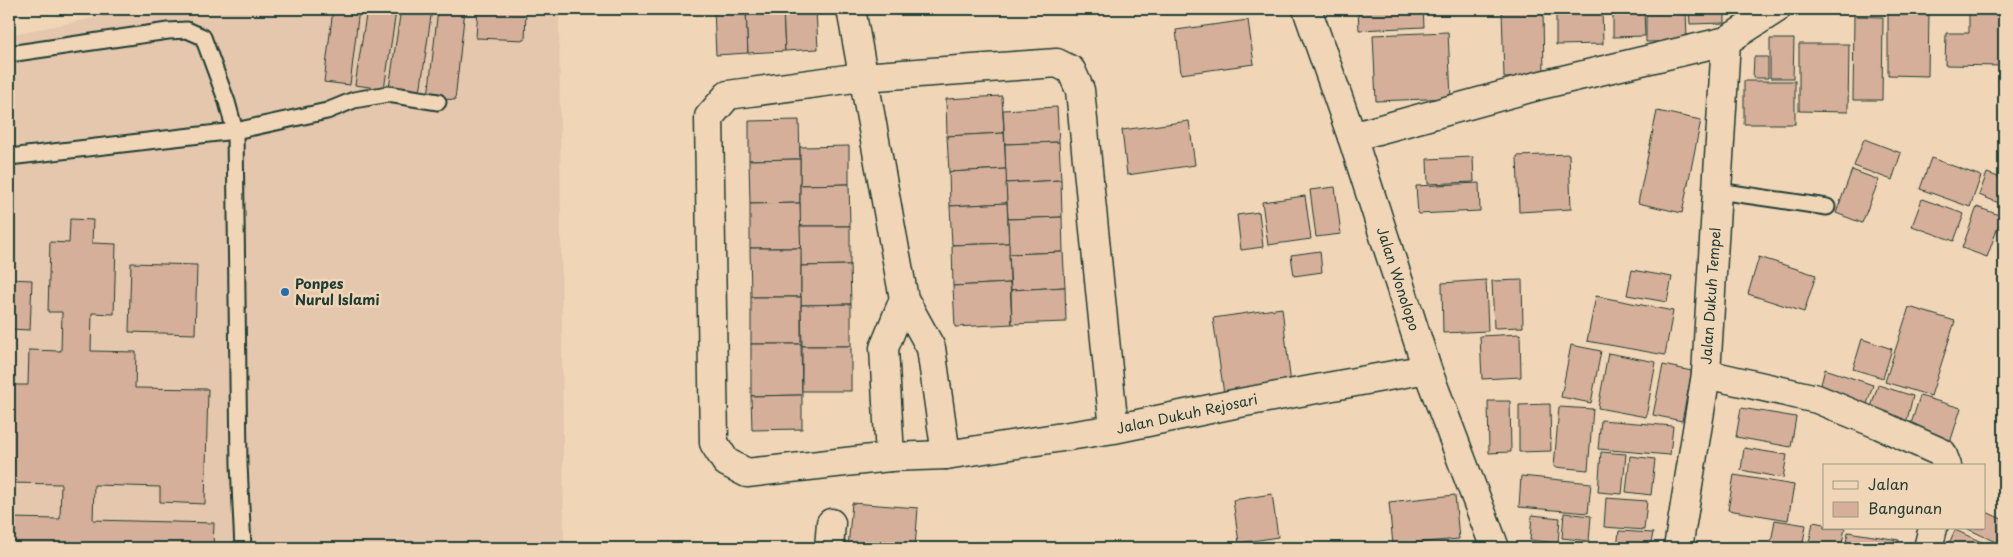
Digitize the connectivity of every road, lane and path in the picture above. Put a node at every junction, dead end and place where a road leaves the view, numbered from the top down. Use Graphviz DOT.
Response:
graph roads {
  1 [pos="850,9"];
  2 [pos="1307,9"];
  3 [pos="1774,9"];
  4 [pos="1726,41"];
  5 [pos="9,54"];
  6 [pos="862,77"];
  7 [pos="438,102"];
  8 [pos="235,131"];
  9 [pos="1352,137"];
  10 [pos="9,157"];
  11 [pos="1718,191"];
  12 [pos="1827,207"];
  13 [pos="904,299"];
  14 [pos="1427,369"];
  15 [pos="1706,374"];
  16 [pos="1114,429"];
  17 [pos="946,455"];
  18 [pos="890,458"];
  19 [pos="1946,464"];
  20 [pos="1932,530"];
  21 [pos="243,548"];
  22 [pos="1495,548"];
  23 [pos="1678,548"];
  24 [pos="1928,548"];
  1 -- 6 [label="street"];
  2 -- 9 [label="street, Jalan Wonolopo"];
  3 -- 4 [label="street"];
  4 -- 9 [label="street"];
  4 -- 11 [label="street, Jalan Dukuh Tempel"];
  5 -- 8 [label="lane"];
  6 -- 13 [label="street"];
  6 -- 16 [label="street, Jalan Dukuh Rejosari"];
  6 -- 18 [label="street, Jalan Dukuh Rejosari"];
  7 -- 8 [label="lane"];
  8 -- 10 [label="lane"];
  8 -- 21 [label="lane"];
  9 -- 14 [label="street, Jalan Wonolopo"];
  11 -- 12 [label="lane"];
  11 -- 15 [label="street, Jalan Dukuh Tempel"];
  13 -- 17 [label="street"];
  13 -- 18 [label="street"];
  14 -- 16 [label="street, Jalan Dukuh Rejosari"];
  14 -- 22 [label="street, Jalan Wonolopo"];
  15 -- 19 [label="street"];
  15 -- 23 [label="street, Jalan Dukuh Tempel"];
  16 -- 17 [label="street, Jalan Dukuh Rejosari"];
  17 -- 18 [label="street, Jalan Dukuh Rejosari"];
  20 -- 24 [label="street"];
}
